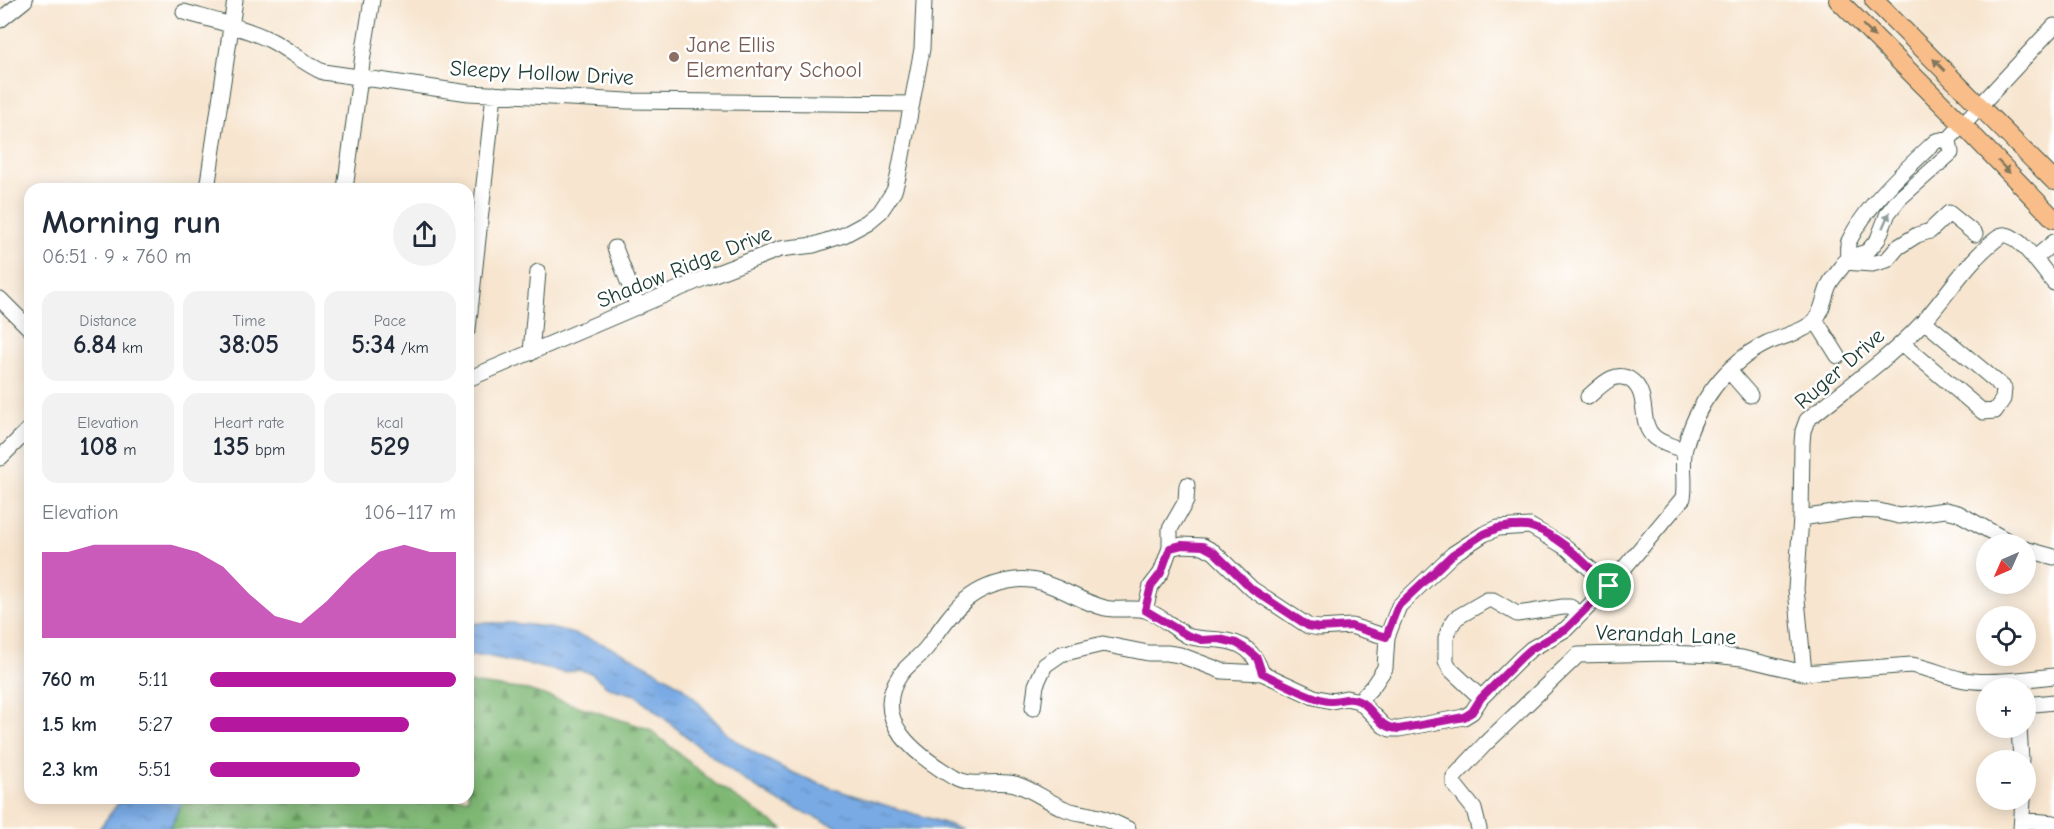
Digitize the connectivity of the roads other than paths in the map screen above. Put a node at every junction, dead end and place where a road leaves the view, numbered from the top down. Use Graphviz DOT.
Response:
graph roads {
  1 [pos="235,0"];
  2 [pos="372,0"];
  3 [pos="924,0"];
  4 [pos="1838,0"];
  5 [pos="1874,0"];
  6 [pos="18,2"];
  7 [pos="184,12"];
  8 [pos="0,20"];
  9 [pos="231,25"];
  10 [pos="2054,26"];
  11 [pos="360,78"];
  12 [pos="494,94"];
  13 [pos="912,104"];
  14 [pos="1980,106"];
  15 [pos="1963,124"];
  16 [pos="1949,140"];
  17 [pos="2054,181"];
  18 [pos="208,183"];
  19 [pos="346,183"];
  20 [pos="2054,219"];
  21 [pos="1975,234"];
  22 [pos="2054,242"];
  23 [pos="615,248"];
  24 [pos="2034,259"];
  25 [pos="1846,260"];
  26 [pos="538,273"];
  27 [pos="474,275"];
  28 [pos="2054,283"];
  29 [pos="0,299"];
  30 [pos="638,307"];
  31 [pos="1816,321"];
  32 [pos="1924,321"];
  33 [pos="24,322"];
  34 [pos="1902,343"];
  35 [pos="531,353"];
  36 [pos="1838,357"];
  37 [pos="1729,371"];
  38 [pos="474,377"];
  39 [pos="1750,394"];
  40 [pos="1588,397"];
  41 [pos="24,434"];
  42 [pos="1684,450"];
  43 [pos="0,458"];
  44 [pos="1187,485"];
  45 [pos="1801,518"];
  46 [pos="1991,534"];
  47 [pos="1170,548"];
  48 [pos="2036,552"];
  49 [pos="2054,557"];
  50 [pos="1609,586"];
  51 [pos="1145,610"];
  52 [pos="1580,614"];
  53 [pos="1386,637"];
  54 [pos="1262,673"];
  55 [pos="1804,673"];
  56 [pos="2054,676"];
  57 [pos="2036,680"];
  58 [pos="1976,681"];
  59 [pos="1481,698"];
  60 [pos="1359,701"];
  61 [pos="2054,702"];
  62 [pos="2036,704"];
  63 [pos="1033,708"];
  64 [pos="2023,810"];
  65 [pos="2054,823"];
  66 [pos="2022,825"];
  67 [pos="1128,829"];
  68 [pos="1479,829"];
  1 -- 9 [label="street"];
  2 -- 11 [label="street"];
  3 -- 13 [label="street, Shadow Ridge Drive"];
  4 -- 15 [label="main road, one-way"];
  14 -- 5 [label="main road, one-way"];
  6 -- 8 [label="street"];
  7 -- 9 [label="street, Sleepy Hollow Drive"];
  9 -- 11 [label="street, Sleepy Hollow Drive"];
  9 -- 18 [label="street"];
  10 -- 14 [label="street"];
  11 -- 12 [label="street, Sleepy Hollow Drive"];
  11 -- 19 [label="street"];
  12 -- 13 [label="street, Sleepy Hollow Drive"];
  12 -- 27 [label="street"];
  13 -- 30 [label="street, Shadow Ridge Drive"];
  14 -- 15 [label="street"];
  14 -- 17 [label="main road"];
  15 -- 16 [label="street"];
  15 -- 20 [label="main road, one-way"];
  16 -- 25 [label="street"];
  25 -- 16 [label="street, one-way"];
  21 -- 25 [label="street"];
  22 -- 24 [label="street"];
  23 -- 30 [label="street"];
  24 -- 28 [label="street"];
  24 -- 32 [label="street, Ruger Drive"];
  25 -- 31 [label="street"];
  26 -- 35 [label="street"];
  29 -- 33 [label="street"];
  30 -- 35 [label="street, Shadow Ridge Drive"];
  31 -- 36 [label="street"];
  31 -- 37 [label="street"];
  32 -- 34 [label="street, Ruger Drive"];
  32 -- 34 [label="street"];
  34 -- 45 [label="street, Ruger Drive"];
  35 -- 38 [label="street, Shadow Ridge Drive"];
  37 -- 39 [label="street"];
  37 -- 42 [label="street"];
  40 -- 42 [label="street"];
  41 -- 43 [label="street"];
  42 -- 50 [label="street"];
  44 -- 47 [label="street"];
  45 -- 46 [label="street"];
  45 -- 55 [label="street, Ruger Drive"];
  47 -- 51 [label="street"];
  47 -- 53 [label="street"];
  48 -- 49 [label="street"];
  50 -- 52 [label="street"];
  50 -- 53 [label="street"];
  51 -- 54 [label="street"];
  51 -- 67 [label="street"];
  52 -- 59 [label="street"];
  52 -- 59 [label="street"];
  53 -- 60 [label="street"];
  54 -- 60 [label="street"];
  54 -- 63 [label="street"];
  55 -- 58 [label="street, Verandah Lane"];
  55 -- 68 [label="street, Verandah Lane"];
  56 -- 57 [label="street, Verandah Lane"];
  59 -- 60 [label="street"];
  61 -- 62 [label="street"];
  64 -- 66 [label="street"];
  65 -- 66 [label="street"];
}
